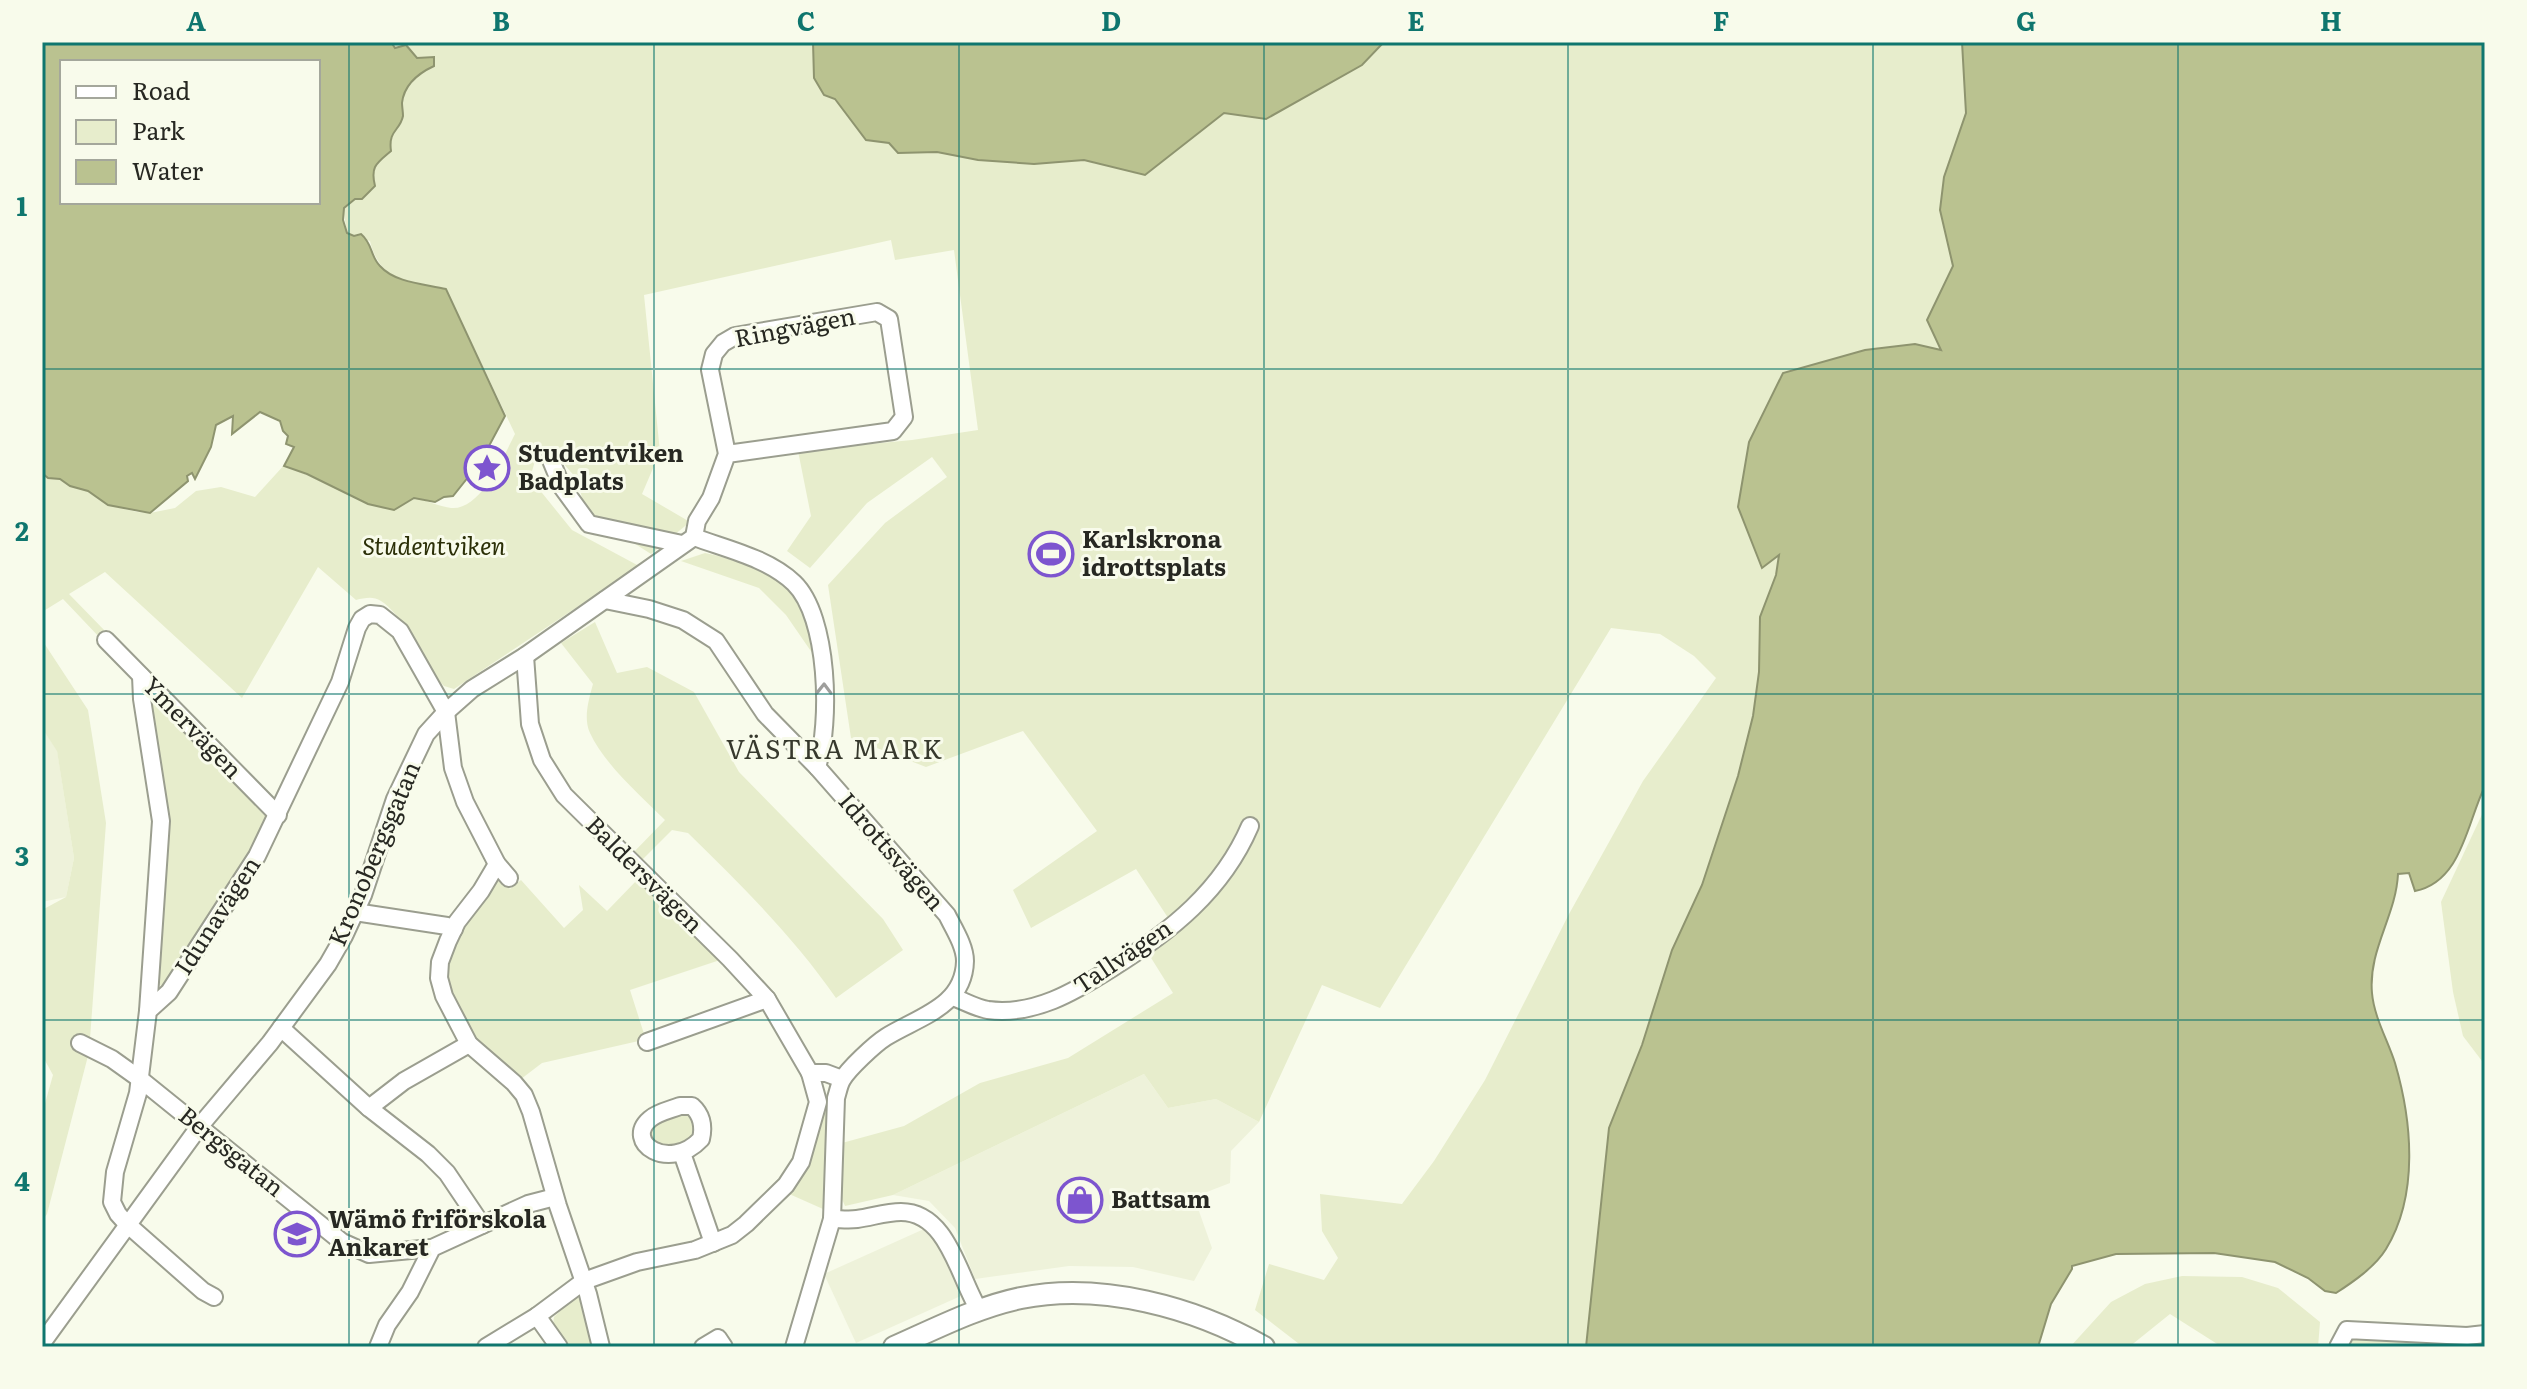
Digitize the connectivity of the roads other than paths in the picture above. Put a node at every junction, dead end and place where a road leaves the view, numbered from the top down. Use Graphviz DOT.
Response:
graph roads {
  1 [pos="727,454"];
  2 [pos="550,458"];
  3 [pos="688,540"];
  4 [pos="605,600"];
  5 [pos="106,640"];
  6 [pos="525,656"];
  7 [pos="141,676"];
  8 [pos="446,712"];
  9 [pos="817,767"];
  10 [pos="278,815"];
  11 [pos="1250,826"];
  12 [pos="497,864"];
  13 [pos="509,878"];
  14 [pos="355,912"];
  15 [pos="454,929"];
  16 [pos="953,997"];
  17 [pos="767,999"];
  18 [pos="148,1011"];
  19 [pos="281,1028"];
  20 [pos="647,1042"];
  21 [pos="80,1043"];
  22 [pos="469,1044"];
  23 [pos="810,1073"];
  24 [pos="140,1079"];
  25 [pos="842,1079"];
  26 [pos="369,1108"];
  27 [pos="199,1127"];
  28 [pos="682,1153"];
  29 [pos="555,1197"];
  30 [pos="832,1219"];
  31 [pos="127,1224"];
  32 [pos="482,1225"];
  33 [pos="713,1243"];
  34 [pos="432,1248"];
  35 [pos="584,1281"];
  36 [pos="214,1297"];
  37 [pos="979,1310"];
  38 [pos="537,1316"];
  39 [pos="2485,1334"];
  40 [pos="42,1343"];
  41 [pos="378,1347"];
  42 [pos="486,1347"];
  43 [pos="559,1347"];
  44 [pos="601,1347"];
  45 [pos="703,1347"];
  46 [pos="724,1347"];
  47 [pos="794,1347"];
  48 [pos="894,1347"];
  49 [pos="1264,1347"];
  50 [pos="2338,1347"];
  1 -- 1 [label="street, Ringvägen"];
  1 -- 3 [label="street"];
  2 -- 3 [label="street"];
  3 -- 4 [label="street, Kronobergsgatan"];
  9 -- 3 [label="street, one-way"];
  4 -- 6 [label="street, Kronobergsgatan"];
  4 -- 9 [label="street, Idrottsvägen"];
  5 -- 7 [label="street, Ymervägen"];
  6 -- 8 [label="street, Kronobergsgatan"];
  6 -- 17 [label="street, Baldersvägen"];
  7 -- 10 [label="street, Ymervägen"];
  7 -- 18 [label="street"];
  8 -- 10 [label="street, Idunavägen"];
  8 -- 12 [label="street"];
  8 -- 14 [label="street, Kronobergsgatan"];
  9 -- 16 [label="street, Idrottsvägen"];
  10 -- 18 [label="street, Idunavägen"];
  11 -- 16 [label="street, Tallvägen"];
  12 -- 13 [label="street"];
  12 -- 15 [label="street"];
  14 -- 15 [label="street"];
  14 -- 19 [label="street, Kronobergsgatan"];
  15 -- 22 [label="street"];
  16 -- 25 [label="street"];
  17 -- 20 [label="street"];
  17 -- 23 [label="street, Baldersvägen"];
  18 -- 24 [label="street"];
  19 -- 26 [label="street"];
  19 -- 27 [label="street, Kronobergsgatan"];
  21 -- 24 [label="street, Bergsgatan"];
  22 -- 26 [label="street"];
  22 -- 29 [label="street"];
  23 -- 25 [label="street"];
  23 -- 33 [label="street"];
  24 -- 27 [label="street, Bergsgatan"];
  24 -- 31 [label="street"];
  25 -- 30 [label="street"];
  26 -- 32 [label="street"];
  27 -- 31 [label="street, Kronobergsgatan"];
  27 -- 34 [label="street, Bergsgatan"];
  28 -- 33 [label="street"];
  29 -- 32 [label="street, Bergsgatan"];
  29 -- 35 [label="street"];
  30 -- 37 [label="street"];
  30 -- 47 [label="street"];
  31 -- 36 [label="street"];
  31 -- 40 [label="street, Kronobergsgatan"];
  32 -- 34 [label="street, Bergsgatan"];
  33 -- 35 [label="street"];
  34 -- 41 [label="street"];
  35 -- 38 [label="street"];
  35 -- 44 [label="street"];
  37 -- 48 [label="main road"];
  37 -- 49 [label="main road"];
  38 -- 42 [label="street"];
  38 -- 43 [label="street"];
  39 -- 50 [label="street"];
  45 -- 46 [label="street"];
}
